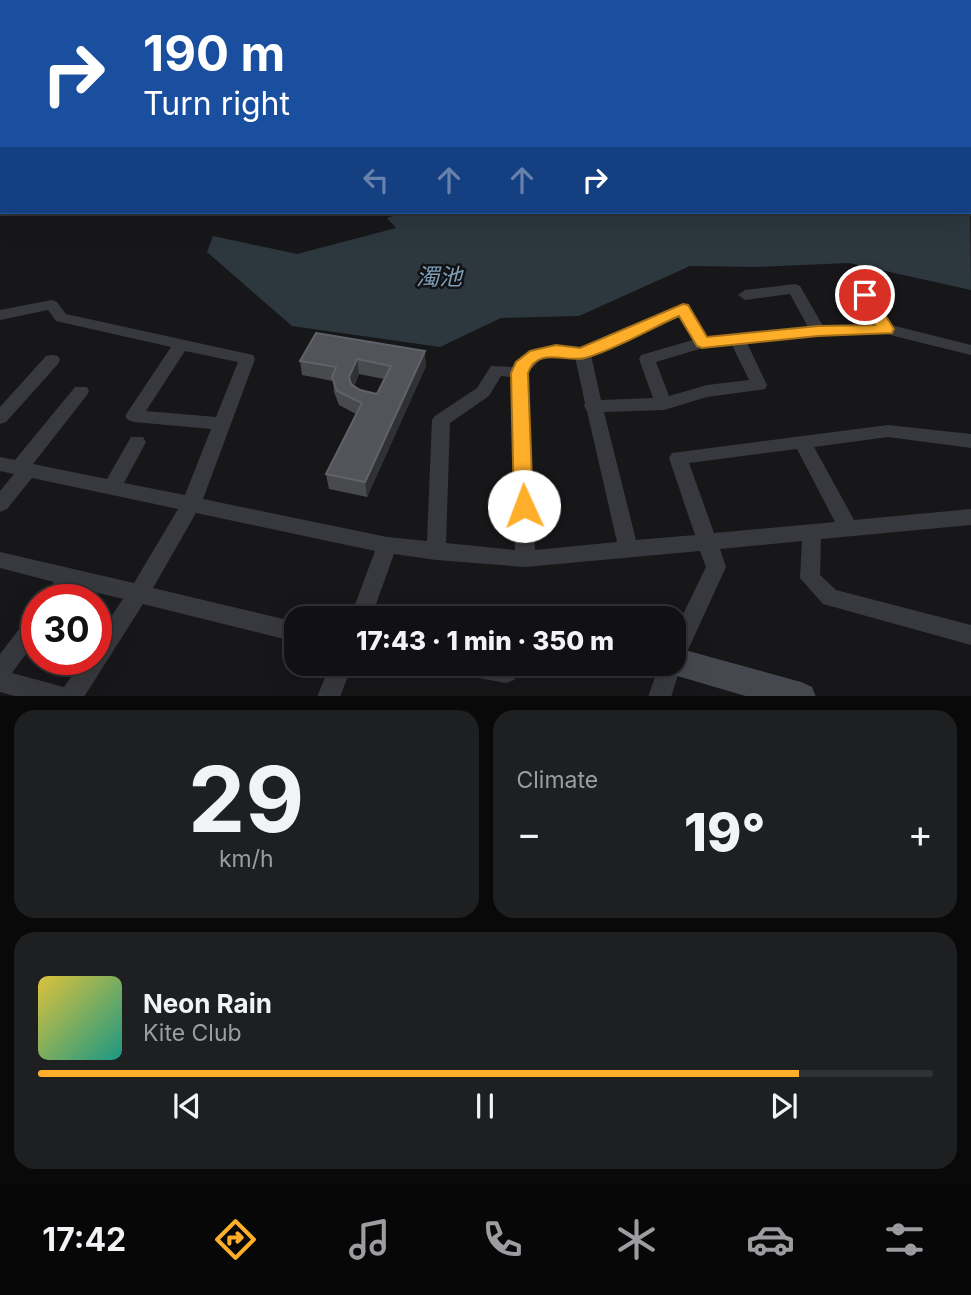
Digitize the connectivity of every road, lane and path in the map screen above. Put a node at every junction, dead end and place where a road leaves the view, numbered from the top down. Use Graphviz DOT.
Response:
graph roads {
  1 [pos="745,295"];
  2 [pos="865,295"];
  3 [pos="0,315"];
  4 [pos="886,329"];
  5 [pos="818,331"];
  6 [pos="737,339"];
  7 [pos="702,343"];
  8 [pos="181,344"];
  9 [pos="971,349"];
  10 [pos="582,353"];
  11 [pos="52,360"];
  12 [pos="519,373"];
  13 [pos="81,391"];
  14 [pos="664,404"];
  15 [pos="592,406"];
  16 [pos="0,418"];
  17 [pos="222,424"];
  18 [pos="971,441"];
  19 [pos="138,442"];
  20 [pos="802,442"];
  21 [pos="0,464"];
  22 [pos="24,469"];
  23 [pos="112,487"];
  24 [pos="192,502"];
  25 [pos="0,504"];
  26 [pos="971,517"];
  27 [pos="848,528"];
  28 [pos="812,532"];
  29 [pos="709,543"];
  30 [pos="387,545"];
  31 [pos="629,551"];
  32 [pos="436,552"];
  33 [pos="525,559"];
  34 [pos="2,562"];
  35 [pos="70,576"];
  36 [pos="64,584"];
  37 [pos="139,593"];
  38 [pos="364,606"];
  39 [pos="284,629"];
  40 [pos="686,632"];
  41 [pos="112,634"];
  42 [pos="971,635"];
  43 [pos="21,644"];
  44 [pos="686,664"];
  45 [pos="0,672"];
  46 [pos="85,675"];
  47 [pos="336,676"];
  48 [pos="667,676"];
  49 [pos="0,681"];
  50 [pos="62,696"];
  51 [pos="71,696"];
  52 [pos="328,696"];
  53 [pos="659,696"];
  54 [pos="801,696"];
  1 -- 5 [label="street"];
  2 -- 4 [label="street"];
  3 -- 8 [label="street"];
  4 -- 5 [label="street"];
  4 -- 9 [label="street"];
  5 -- 6 [label="street"];
  6 -- 7 [label="street"];
  6 -- 14 [label="street"];
  7 -- 10 [label="street"];
  7 -- 14 [label="street"];
  8 -- 17 [label="street"];
  8 -- 17 [label="street"];
  10 -- 12 [label="street"];
  10 -- 15 [label="street"];
  11 -- 16 [label="street"];
  12 -- 32 [label="street"];
  12 -- 33 [label="street"];
  13 -- 22 [label="street"];
  14 -- 15 [label="street"];
  15 -- 31 [label="street"];
  17 -- 24 [label="street"];
  18 -- 20 [label="street"];
  19 -- 23 [label="street"];
  20 -- 27 [label="street"];
  20 -- 29 [label="street"];
  21 -- 22 [label="street"];
  22 -- 23 [label="street"];
  22 -- 25 [label="street"];
  23 -- 24 [label="street"];
  24 -- 30 [label="street"];
  24 -- 37 [label="street"];
  26 -- 27 [label="street"];
  27 -- 28 [label="street"];
  28 -- 29 [label="street"];
  28 -- 42 [label="street"];
  29 -- 31 [label="street"];
  29 -- 40 [label="street"];
  30 -- 32 [label="street"];
  30 -- 38 [label="street"];
  31 -- 33 [label="street"];
  32 -- 33 [label="street"];
  34 -- 35 [label="street"];
  35 -- 36 [label="street"];
  35 -- 37 [label="street"];
  37 -- 39 [label="street"];
  37 -- 41 [label="street"];
  43 -- 45 [label="street"];
  44 -- 54 [label="street"];
  46 -- 51 [label="street"];
  47 -- 52 [label="street"];
  48 -- 53 [label="street"];
  49 -- 50 [label="street"];
}
